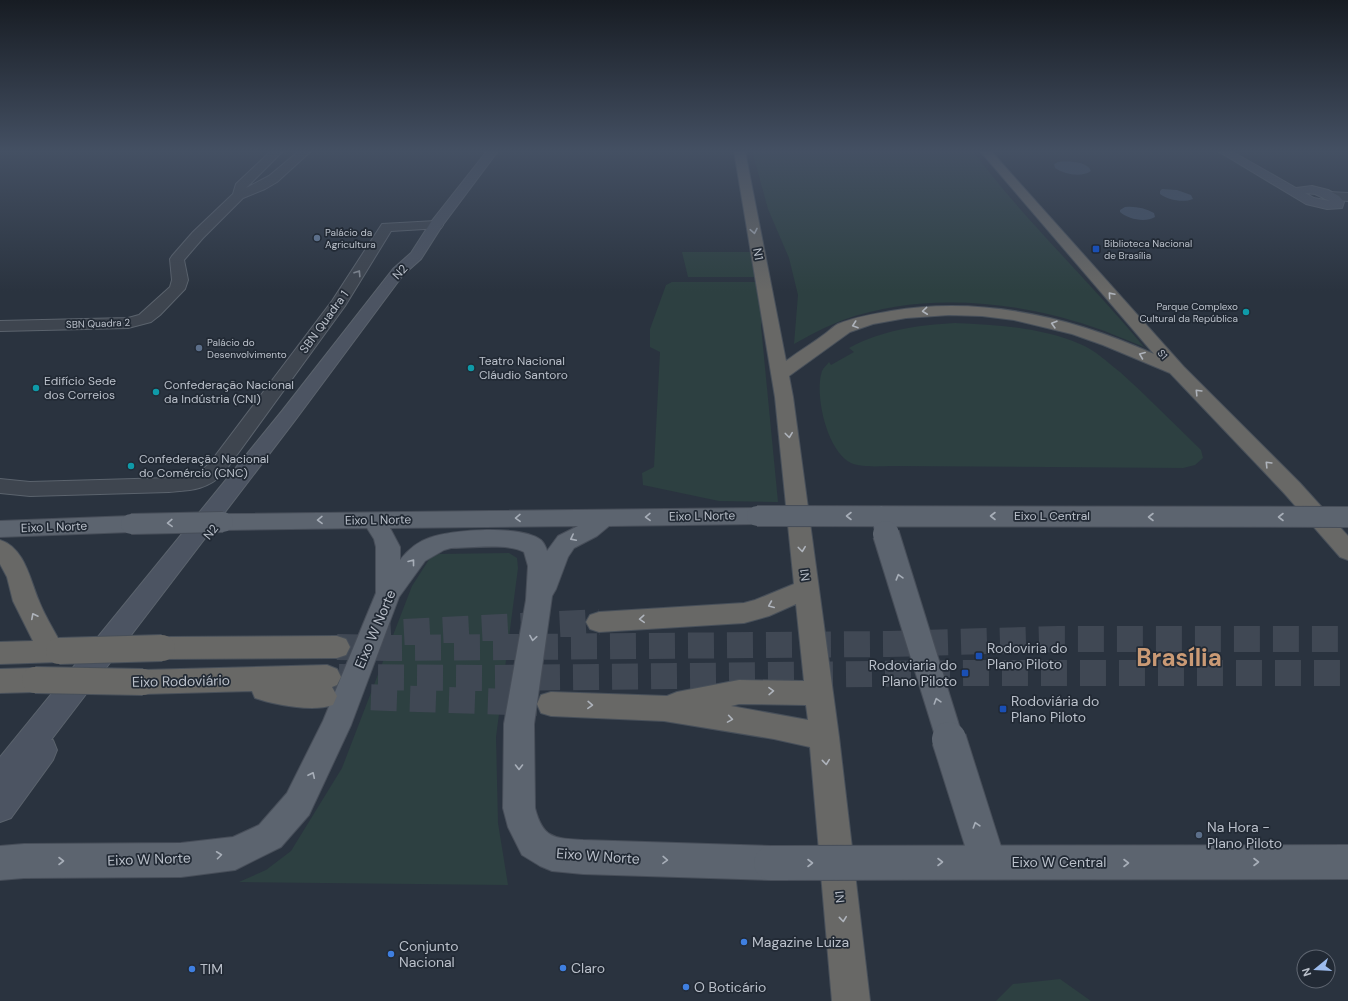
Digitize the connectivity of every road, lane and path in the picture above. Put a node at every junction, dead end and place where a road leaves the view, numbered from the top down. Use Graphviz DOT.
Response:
graph roads {
  1 [pos="236,198"];
  2 [pos="457,198"];
  3 [pos="748,198"];
  4 [pos="1026,198"];
  5 [pos="1304,198"];
  6 [pos="1337,202"];
  7 [pos="436,224"];
  8 [pos="416,256"];
  9 [pos="383,310"];
  10 [pos="0,326"];
  11 [pos="352,334"];
  12 [pos="331,361"];
  13 [pos="1178,371"];
  14 [pos="780,374"];
  15 [pos="302,418"];
  16 [pos="0,486"];
  17 [pos="757,516"];
  18 [pos="881,516"];
  19 [pos="1348,517"];
  20 [pos="605,518"];
  21 [pos="373,520"];
  22 [pos="0,529"];
  23 [pos="0,549"];
  24 [pos="1348,551"];
  25 [pos="806,589"];
  26 [pos="388,593"];
  27 [pos="539,600"];
  28 [pos="599,622"];
  29 [pos="340,641"];
  30 [pos="55,651"];
  31 [pos="0,653"];
  32 [pos="31,680"];
  33 [pos="0,681"];
  34 [pos="325,686"];
  35 [pos="819,693"];
  36 [pos="0,695"];
  37 [pos="551,704"];
  38 [pos="664,708"];
  39 [pos="824,737"];
  40 [pos="0,781"];
  41 [pos="0,807"];
  42 [pos="11,862"];
  43 [pos="988,862"];
  44 [pos="1348,862"];
  45 [pos="771,863"];
  46 [pos="851,1001"];
  1 -- 10 [label="street, SBN Quadra 2"];
  2 -- 7 [label="main road, N2"];
  3 -- 14 [label="highway, N1, one-way"];
  13 -- 4 [label="highway, S1, one-way"];
  5 -- 6 [label="main road"];
  7 -- 8 [label="main road, N2"];
  16 -- 7 [label="street, SBN Quadra 1, one-way"];
  8 -- 9 [label="main road, N2"];
  8 -- 11 [label="main road, N2"];
  9 -- 11 [label="main road"];
  9 -- 15 [label="main road, N2"];
  11 -- 12 [label="main road, N2"];
  12 -- 15 [label="main road"];
  12 -- 40 [label="main road, N2"];
  13 -- 14 [label="highway, one-way"];
  24 -- 13 [label="highway, S1, one-way"];
  14 -- 25 [label="highway, N1, one-way"];
  15 -- 41 [label="main road, N2"];
  18 -- 17 [label="main road, Eixo L Central, one-way, bridge"];
  17 -- 20 [label="main road, Eixo L Norte, one-way"];
  19 -- 18 [label="main road, Eixo L Central, one-way, bridge"];
  43 -- 18 [label="main road, one-way, bridge"];
  20 -- 21 [label="main road, Eixo L Norte, one-way"];
  20 -- 27 [label="main road, one-way"];
  21 -- 22 [label="main road, Eixo L Norte, one-way, bridge"];
  21 -- 26 [label="main road"];
  30 -- 23 [label="highway, one-way"];
  25 -- 28 [label="highway, one-way"];
  25 -- 35 [label="highway, N1"];
  26 -- 27 [label="main road, Eixo W Norte, one-way"];
  42 -- 26 [label="main road, Eixo W Norte, one-way"];
  27 -- 45 [label="main road, Eixo W Norte, one-way"];
  29 -- 30 [label="highway, bridge"];
  30 -- 31 [label="highway"];
  32 -- 33 [label="highway, Eixo Rodoviário"];
  32 -- 34 [label="highway, Eixo Rodoviário, bridge"];
  32 -- 36 [label="highway"];
  38 -- 35 [label="highway, one-way"];
  35 -- 39 [label="highway, N1"];
  37 -- 38 [label="highway, one-way"];
  38 -- 39 [label="highway, one-way"];
  39 -- 46 [label="highway, N1, one-way"];
  43 -- 44 [label="main road, Eixo W Central, one-way, bridge"];
  45 -- 43 [label="main road, Eixo W Central, one-way, bridge"];
}
